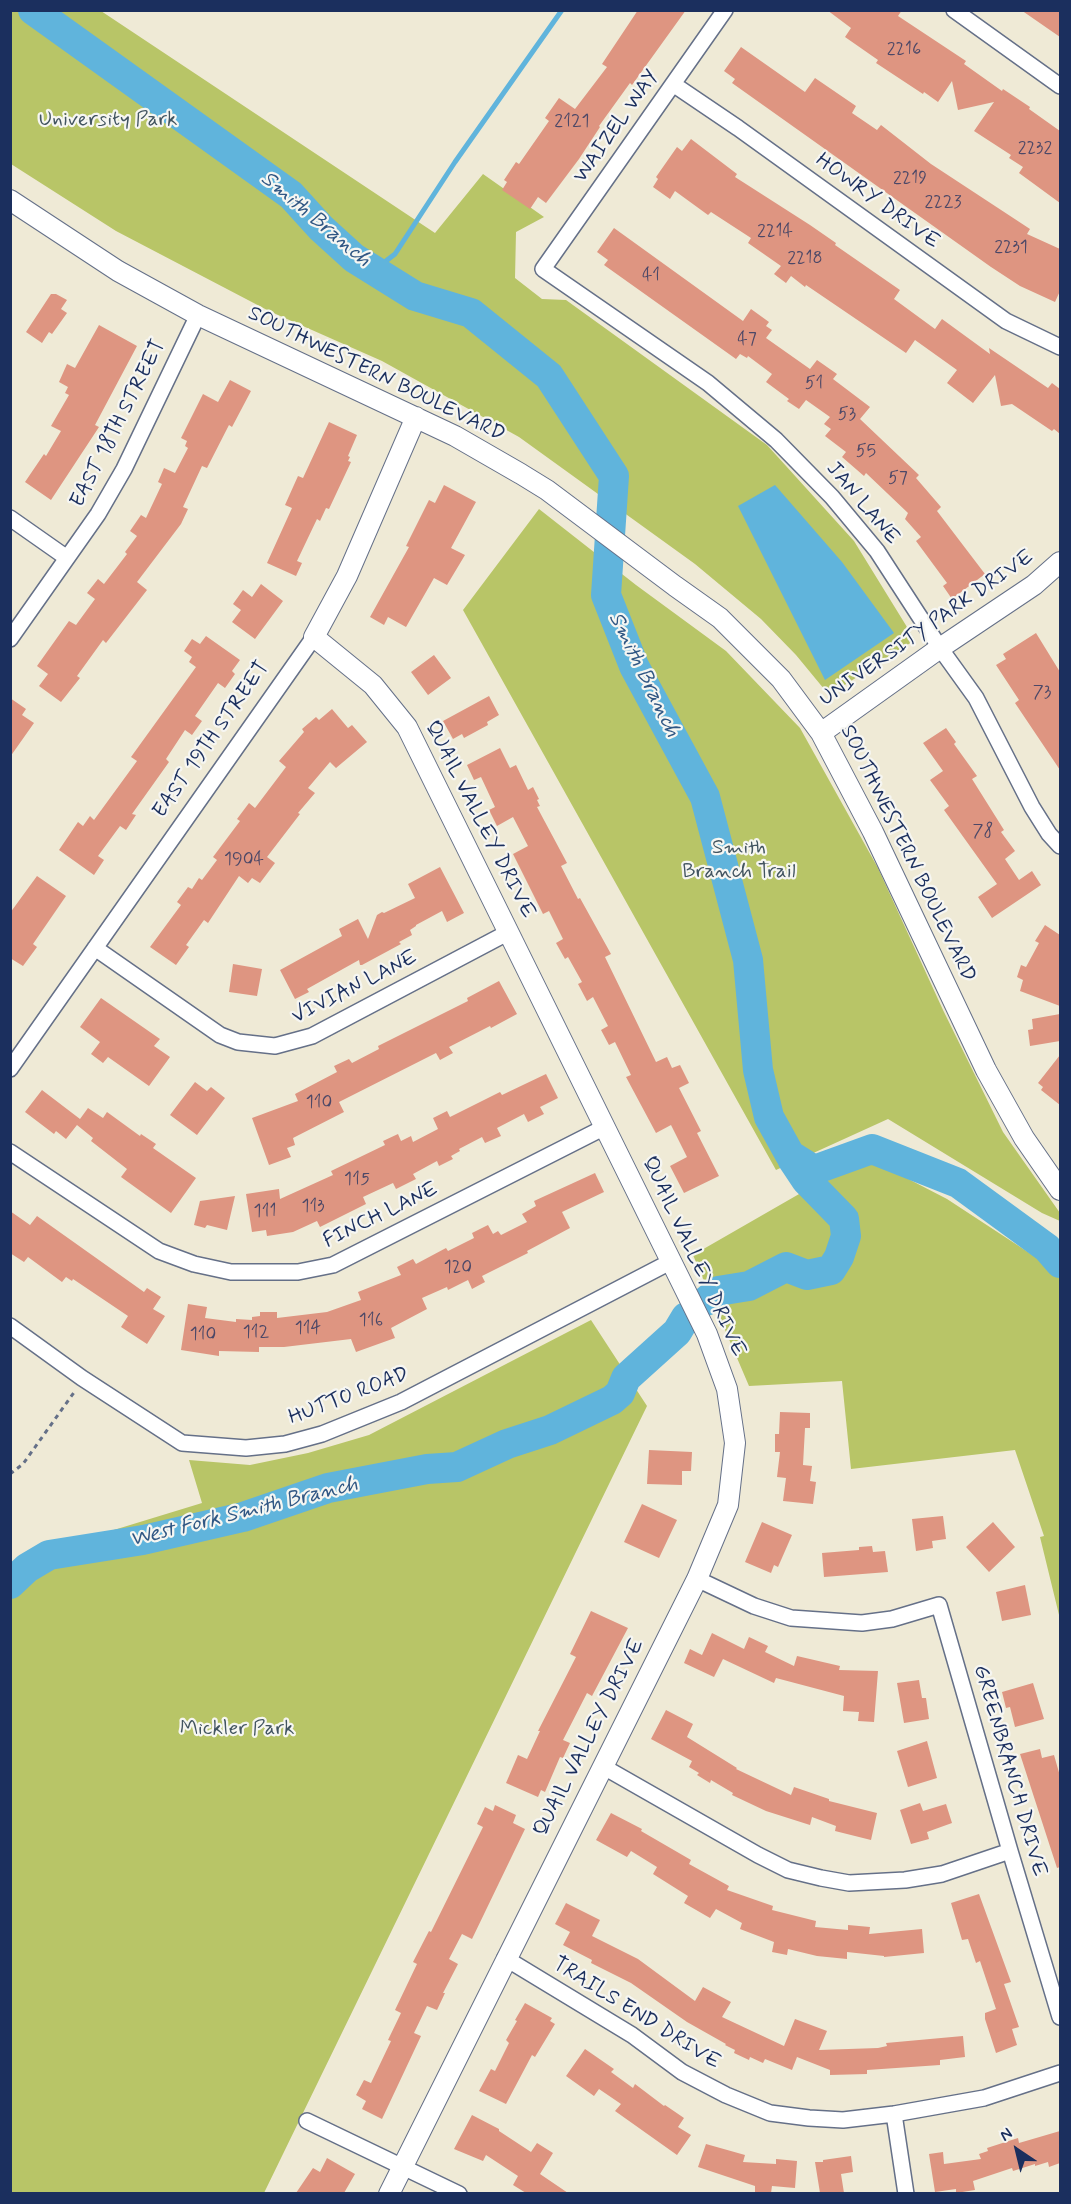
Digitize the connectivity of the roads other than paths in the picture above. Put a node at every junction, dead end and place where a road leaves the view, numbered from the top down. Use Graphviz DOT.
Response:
graph roads {
  1 [pos="725,10"];
  2 [pos="954,10"];
  3 [pos="673,84"];
  4 [pos="1060,86"];
  5 [pos="10,200"];
  6 [pos="543,268"];
  7 [pos="198,315"];
  8 [pos="1060,348"];
  9 [pos="416,417"];
  10 [pos="10,518"];
  11 [pos="67,558"];
  12 [pos="1060,562"];
  13 [pos="314,637"];
  14 [pos="10,639"];
  15 [pos="940,648"];
  16 [pos="821,734"];
  17 [pos="1060,846"];
  18 [pos="508,932"];
  19 [pos="95,948"];
  20 [pos="10,1069"];
  21 [pos="605,1127"];
  22 [pos="10,1152"];
  23 [pos="1060,1190"];
  24 [pos="672,1261"];
  25 [pos="10,1326"];
  26 [pos="697,1579"];
  27 [pos="602,1766"];
  28 [pos="1010,1851"];
  29 [pos="506,1958"];
  30 [pos="1060,2017"];
  31 [pos="1060,2073"];
  32 [pos="894,2114"];
  33 [pos="307,2121"];
  34 [pos="403,2167"];
  35 [pos="389,2193"];
  36 [pos="459,2193"];
  37 [pos="906,2193"];
  1 -- 3 [label="street, WAIZEL WAY"];
  2 -- 4 [label="street"];
  3 -- 6 [label="street, WAIZEL WAY"];
  3 -- 8 [label="street, HOWRY DRIVE"];
  5 -- 7 [label="street, SOUTHWESTERN BOULEVARD"];
  6 -- 15 [label="street, JAN LANE"];
  7 -- 9 [label="street, SOUTHWESTERN BOULEVARD"];
  7 -- 11 [label="street, EAST 18TH STREET"];
  9 -- 13 [label="street, EAST 19TH STREET"];
  9 -- 16 [label="street, SOUTHWESTERN BOULEVARD"];
  10 -- 11 [label="street"];
  11 -- 14 [label="street, EAST 18TH STREET"];
  12 -- 15 [label="street, UNIVERSITY PARK DRIVE"];
  13 -- 18 [label="street, QUAIL VALLEY DRIVE"];
  13 -- 19 [label="street, EAST 19TH STREET"];
  15 -- 16 [label="street, UNIVERSITY PARK DRIVE"];
  15 -- 17 [label="street, JAN LANE"];
  16 -- 23 [label="street, SOUTHWESTERN BOULEVARD"];
  18 -- 19 [label="street, VIVIAN LANE"];
  18 -- 21 [label="street, QUAIL VALLEY DRIVE"];
  19 -- 20 [label="street, EAST 19TH STREET"];
  21 -- 22 [label="street, FINCH LANE"];
  21 -- 24 [label="street, QUAIL VALLEY DRIVE"];
  24 -- 25 [label="street, HUTTO ROAD"];
  24 -- 26 [label="street, QUAIL VALLEY DRIVE"];
  26 -- 27 [label="street, QUAIL VALLEY DRIVE"];
  26 -- 28 [label="street, GREENBRANCH DRIVE"];
  27 -- 28 [label="street"];
  27 -- 29 [label="street, QUAIL VALLEY DRIVE"];
  28 -- 30 [label="street, GREENBRANCH DRIVE"];
  29 -- 32 [label="street, TRAILS END DRIVE"];
  29 -- 34 [label="street, QUAIL VALLEY DRIVE"];
  31 -- 32 [label="street, TRAILS END DRIVE"];
  32 -- 37 [label="street"];
  33 -- 34 [label="street"];
  34 -- 35 [label="street, QUAIL VALLEY DRIVE"];
  34 -- 36 [label="street"];
}
